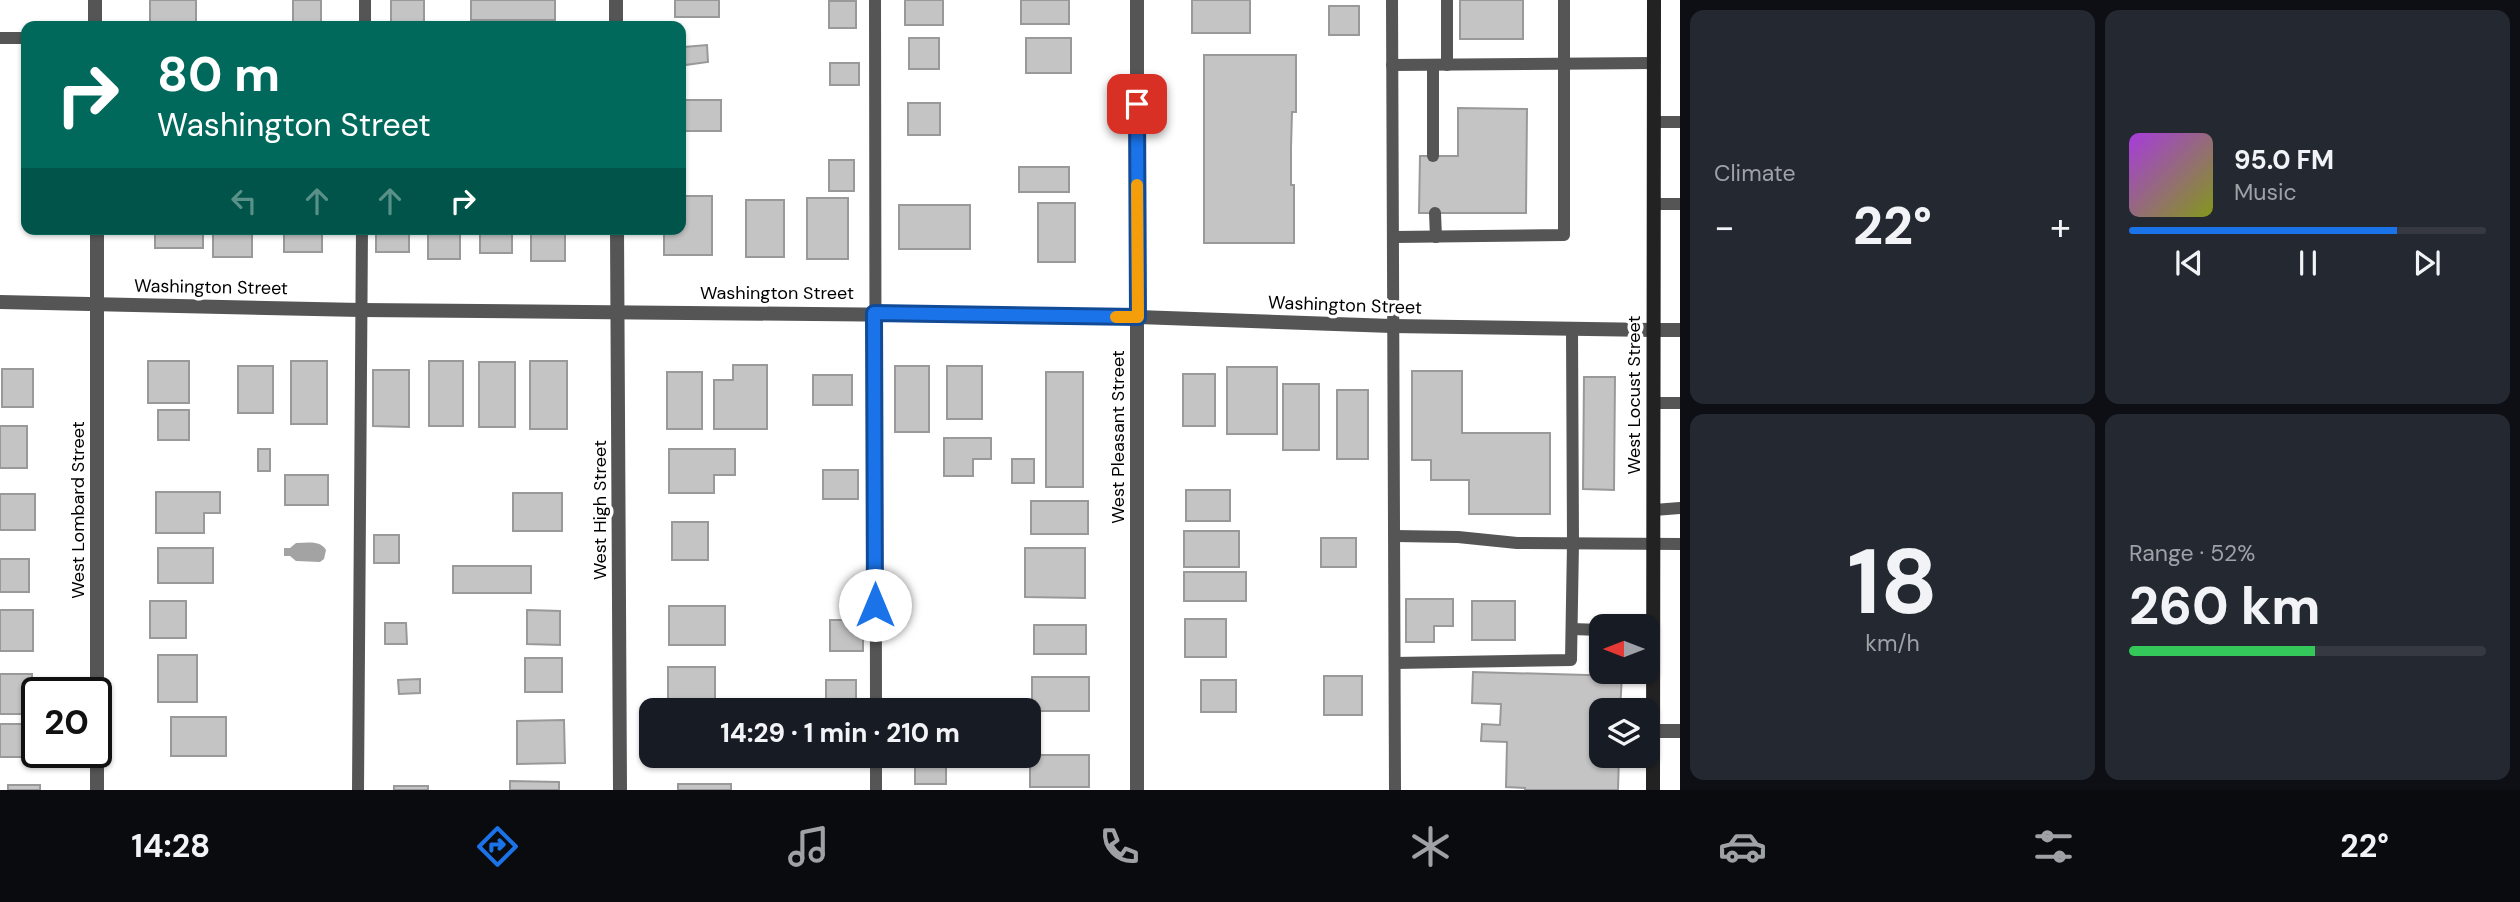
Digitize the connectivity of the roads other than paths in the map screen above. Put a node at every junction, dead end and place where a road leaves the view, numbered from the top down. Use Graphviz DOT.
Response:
graph roads {
  1 [pos="95,0"];
  2 [pos="365,0"];
  3 [pos="616,0"];
  4 [pos="875,0"];
  5 [pos="1137,0"];
  6 [pos="1392,0"];
  7 [pos="1447,0"];
  8 [pos="1564,0"];
  9 [pos="1654,0"];
  10 [pos="95,21"];
  11 [pos="365,21"];
  12 [pos="616,21"];
  13 [pos="0,38"];
  14 [pos="21,38"];
  15 [pos="1654,63"];
  16 [pos="1564,64"];
  17 [pos="1392,65"];
  18 [pos="1440,65"];
  19 [pos="1653,122"];
  20 [pos="1680,122"];
  21 [pos="1433,156"];
  22 [pos="1653,204"];
  23 [pos="1680,204"];
  24 [pos="1435,213"];
  25 [pos="97,235"];
  26 [pos="362,235"];
  27 [pos="617,235"];
  28 [pos="1393,237"];
  29 [pos="1436,237"];
  30 [pos="0,302"];
  31 [pos="97,304"];
  32 [pos="361,310"];
  33 [pos="617,312"];
  34 [pos="874,313"];
  35 [pos="1138,317"];
  36 [pos="1392,326"];
  37 [pos="1572,329"];
  38 [pos="1653,330"];
  39 [pos="1680,330"];
  40 [pos="1654,403"];
  41 [pos="1680,403"];
  42 [pos="1680,508"];
  43 [pos="1654,510"];
  44 [pos="1395,536"];
  45 [pos="1573,543"];
  46 [pos="1655,544"];
  47 [pos="1680,544"];
  48 [pos="1651,614"];
  49 [pos="1572,629"];
  50 [pos="1589,630"];
  51 [pos="1395,663"];
  52 [pos="876,698"];
  53 [pos="1659,731"];
  54 [pos="1680,731"];
  55 [pos="876,768"];
  56 [pos="1653,768"];
  57 [pos="97,790"];
  58 [pos="358,790"];
  59 [pos="620,790"];
  60 [pos="876,790"];
  61 [pos="1137,790"];
  62 [pos="1395,790"];
  63 [pos="1653,790"];
  1 -- 10 [label="street"];
  2 -- 11 [label="lane"];
  3 -- 12 [label="street"];
  4 -- 34 [label="lane"];
  5 -- 35 [label="street, West Pleasant Street"];
  6 -- 17 [label="lane"];
  7 -- 18 [label="lane"];
  8 -- 16 [label="lane"];
  9 -- 15 [label="main road, West Locust Street"];
  13 -- 14 [label="lane"];
  15 -- 16 [label="lane"];
  15 -- 19 [label="main road, West Locust Street"];
  16 -- 18 [label="lane"];
  16 -- 29 [label="lane"];
  17 -- 18 [label="lane"];
  17 -- 28 [label="lane"];
  18 -- 21 [label="lane"];
  19 -- 20 [label="lane"];
  19 -- 22 [label="main road, West Locust Street"];
  22 -- 23 [label="lane"];
  22 -- 38 [label="main road, West Locust Street"];
  24 -- 29 [label="lane"];
  25 -- 31 [label="street, West Lombard Street"];
  26 -- 32 [label="lane"];
  27 -- 33 [label="street, West High Street"];
  28 -- 29 [label="lane"];
  28 -- 36 [label="lane"];
  30 -- 31 [label="street, Washington Street"];
  31 -- 32 [label="street, Washington Street"];
  31 -- 57 [label="street, West Lombard Street"];
  32 -- 33 [label="street, Washington Street"];
  32 -- 58 [label="lane"];
  33 -- 34 [label="street, Washington Street"];
  33 -- 59 [label="street, West High Street"];
  34 -- 35 [label="street, Washington Street"];
  34 -- 52 [label="lane"];
  35 -- 36 [label="street, Washington Street"];
  35 -- 61 [label="street, West Pleasant Street"];
  36 -- 37 [label="street, Washington Street"];
  36 -- 44 [label="lane"];
  37 -- 38 [label="street, Washington Street"];
  37 -- 45 [label="lane"];
  38 -- 39 [label="street, Washington Street"];
  38 -- 40 [label="main road, West Locust Street"];
  40 -- 41 [label="lane"];
  40 -- 43 [label="main road, West Locust Street"];
  42 -- 43 [label="lane"];
  43 -- 46 [label="main road, West Locust Street"];
  44 -- 45 [label="lane"];
  44 -- 51 [label="lane"];
  45 -- 46 [label="lane"];
  45 -- 49 [label="lane"];
  46 -- 47 [label="lane"];
  46 -- 48 [label="main road, West Locust Street"];
  49 -- 50 [label="lane"];
  49 -- 51 [label="lane"];
  51 -- 62 [label="lane"];
  53 -- 54 [label="street"];
  55 -- 60 [label="lane"];
  56 -- 63 [label="main road, West Locust Street"];
}
